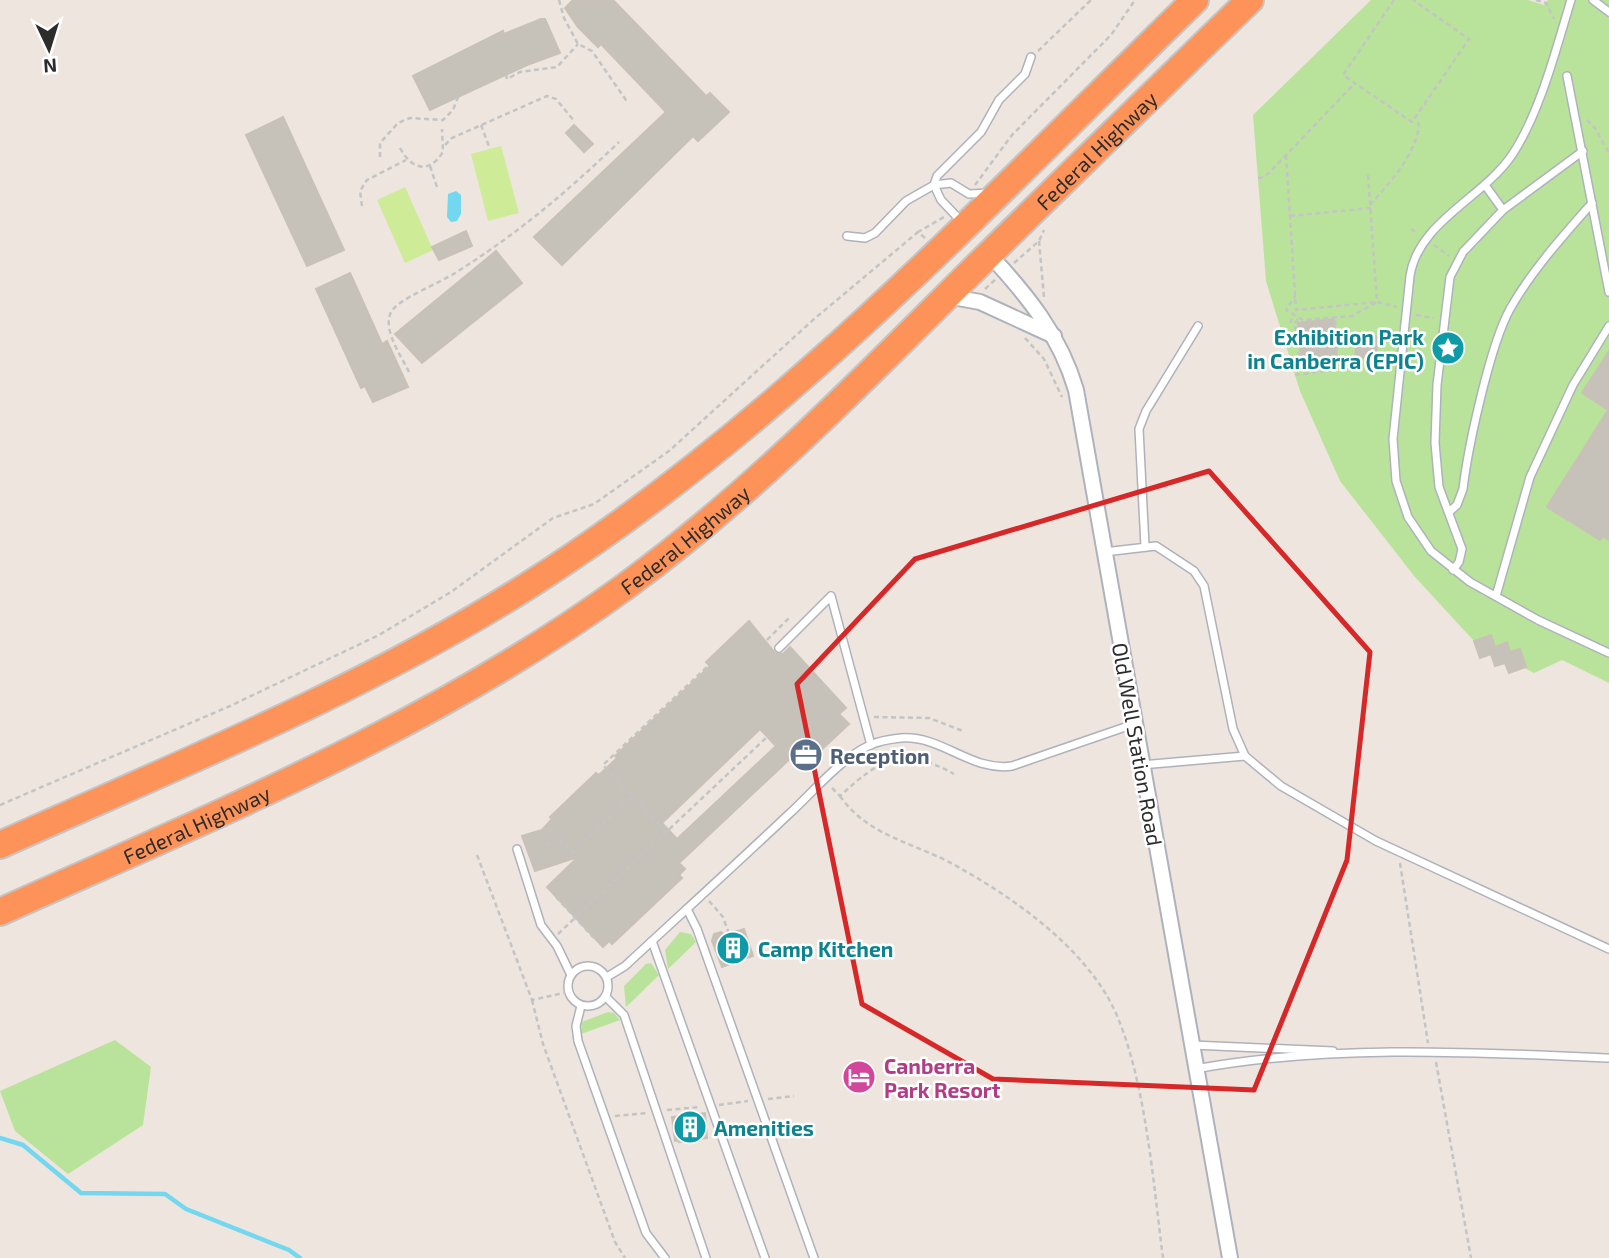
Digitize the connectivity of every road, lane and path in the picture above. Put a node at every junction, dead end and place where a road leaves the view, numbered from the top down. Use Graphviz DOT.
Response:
graph roads {
  1 [pos="559,0"];
  2 [pos="1091,0"];
  3 [pos="1135,0"];
  4 [pos="1195,0"];
  5 [pos="1250,0"];
  6 [pos="1394,0"];
  7 [pos="1413,0"];
  8 [pos="1536,0"];
  9 [pos="1571,0"];
  10 [pos="1593,0"];
  11 [pos="1609,12"];
  12 [pos="1562,29"];
  13 [pos="578,44"];
  14 [pos="1031,57"];
  15 [pos="506,74"];
  16 [pos="1567,76"];
  17 [pos="1355,83"];
  18 [pos="458,97"];
  19 [pos="628,103"];
  20 [pos="1574,108"];
  21 [pos="1414,118"];
  22 [pos="575,122"];
  23 [pos="481,125"];
  24 [pos="442,129"];
  25 [pos="619,142"];
  26 [pos="445,145"];
  27 [pos="400,148"];
  28 [pos="489,149"];
  29 [pos="1583,152"];
  30 [pos="1609,153"];
  31 [pos="1286,155"];
  32 [pos="380,158"];
  33 [pos="406,160"];
  34 [pos="430,166"];
  35 [pos="1368,175"];
  36 [pos="1258,178"];
  37 [pos="991,181"];
  38 [pos="934,185"];
  39 [pos="1485,186"];
  40 [pos="437,187"];
  41 [pos="969,194"];
  42 [pos="1592,203"];
  43 [pos="362,206"];
  44 [pos="1371,206"];
  45 [pos="1503,210"];
  46 [pos="1290,216"];
  47 [pos="958,218"];
  48 [pos="918,232"];
  49 [pos="847,236"];
  50 [pos="1039,241"];
  51 [pos="939,251"];
  52 [pos="989,254"];
  53 [pos="1609,292"];
  54 [pos="947,296"];
  55 [pos="1295,296"];
  56 [pos="1377,302"];
  57 [pos="1407,311"];
  58 [pos="1296,317"];
  59 [pos="1335,317"];
  60 [pos="1447,320"];
  61 [pos="1046,322"];
  62 [pos="1290,323"];
  63 [pos="1198,326"];
  64 [pos="1609,326"];
  65 [pos="1021,334"];
  66 [pos="1054,336"];
  67 [pos="409,372"];
  68 [pos="1305,372"];
  69 [pos="1295,375"];
  70 [pos="1062,398"];
  71 [pos="1449,512"];
  72 [pos="1146,545"];
  73 [pos="1104,552"];
  74 [pos="1453,570"];
  75 [pos="1496,596"];
  76 [pos="790,617"];
  77 [pos="766,640"];
  78 [pos="779,648"];
  79 [pos="1609,653"];
  80 [pos="709,665"];
  81 [pos="862,717"];
  82 [pos="1134,724"];
  83 [pos="962,731"];
  84 [pos="767,737"];
  85 [pos="871,745"];
  86 [pos="1245,757"];
  87 [pos="808,763"];
  88 [pos="1141,765"];
  89 [pos="954,774"];
  90 [pos="826,781"];
  91 [pos="632,796"];
  92 [pos="840,796"];
  93 [pos="0,805"];
  94 [pos="667,833"];
  95 [pos="0,845"];
  96 [pos="545,845"];
  97 [pos="517,849"];
  98 [pos="1404,854"];
  99 [pos="477,855"];
  100 [pos="703,894"];
  101 [pos="556,897"];
  102 [pos="687,909"];
  103 [pos="0,912"];
  104 [pos="575,918"];
  105 [pos="729,934"];
  106 [pos="594,938"];
  107 [pos="552,939"];
  108 [pos="652,941"];
  109 [pos="1609,948"];
  110 [pos="571,975"];
  111 [pos="607,977"];
  112 [pos="569,992"];
  113 [pos="606,998"];
  114 [pos="532,1000"];
  115 [pos="581,1006"];
  116 [pos="1191,1045"];
  117 [pos="1433,1051"];
  118 [pos="1359,1053"];
  119 [pos="1609,1058"];
  120 [pos="1195,1069"];
  121 [pos="671,1110"];
  122 [pos="673,1121"];
  123 [pos="703,1140"];
  124 [pos="674,1143"];
  125 [pos="625,1258"];
  126 [pos="665,1258"];
  127 [pos="706,1258"];
  128 [pos="765,1258"];
  129 [pos="814,1258"];
  130 [pos="1163,1258"];
  131 [pos="1230,1258"];
  132 [pos="1471,1258"];
  1 -- 13 [label="path"];
  2 -- 14 [label="path"];
  3 -- 37 [label="path"];
  4 -- 37 [label="highway, Federal Highway"];
  5 -- 52 [label="highway, Federal Highway"];
  6 -- 17 [label="path"];
  7 -- 21 [label="path"];
  8 -- 12 [label="path"];
  9 -- 12 [label="lane"];
  10 -- 11 [label="lane"];
  12 -- 39 [label="lane"];
  13 -- 15 [label="path"];
  13 -- 19 [label="path"];
  14 -- 38 [label="lane"];
  16 -- 20 [label="lane"];
  17 -- 21 [label="path"];
  17 -- 31 [label="path"];
  18 -- 32 [label="path"];
  20 -- 29 [label="lane"];
  20 -- 30 [label="path"];
  21 -- 44 [label="path"];
  22 -- 23 [label="path"];
  23 -- 26 [label="path"];
  23 -- 28 [label="path"];
  24 -- 26 [label="path"];
  25 -- 67 [label="path"];
  26 -- 34 [label="path"];
  27 -- 33 [label="path"];
  29 -- 42 [label="lane"];
  29 -- 45 [label="lane"];
  31 -- 36 [label="path"];
  31 -- 46 [label="path"];
  33 -- 34 [label="path"];
  33 -- 43 [label="path"];
  34 -- 40 [label="path"];
  35 -- 44 [label="path"];
  37 -- 41 [label="lane"];
  37 -- 41 [label="path"];
  37 -- 47 [label="highway, Federal Highway"];
  38 -- 41 [label="lane"];
  38 -- 47 [label="lane"];
  38 -- 49 [label="lane"];
  39 -- 45 [label="lane"];
  39 -- 57 [label="lane"];
  42 -- 53 [label="lane"];
  42 -- 71 [label="lane"];
  44 -- 46 [label="path"];
  44 -- 56 [label="path"];
  45 -- 60 [label="lane"];
  46 -- 55 [label="path"];
  47 -- 48 [label="path"];
  47 -- 51 [label="highway, Federal Highway"];
  47 -- 52 [label="highway"];
  48 -- 51 [label="path"];
  48 -- 93 [label="path"];
  50 -- 61 [label="path"];
  51 -- 95 [label="highway, Federal Highway"];
  52 -- 54 [label="highway, Federal Highway"];
  52 -- 61 [label="street, Old Well Station Road"];
  54 -- 66 [label="street"];
  54 -- 103 [label="highway, Federal Highway"];
  55 -- 56 [label="path"];
  55 -- 58 [label="path"];
  56 -- 57 [label="path"];
  56 -- 59 [label="path"];
  57 -- 60 [label="path"];
  57 -- 74 [label="lane"];
  58 -- 59 [label="path"];
  58 -- 62 [label="path"];
  58 -- 68 [label="path"];
  59 -- 68 [label="path"];
  60 -- 71 [label="lane"];
  61 -- 66 [label="street, Old Well Station Road"];
  63 -- 72 [label="lane"];
  64 -- 75 [label="lane"];
  65 -- 70 [label="path"];
  66 -- 73 [label="street, Old Well Station Road"];
  68 -- 69 [label="path"];
  71 -- 74 [label="lane"];
  72 -- 73 [label="lane"];
  72 -- 86 [label="lane"];
  73 -- 82 [label="street, Old Well Station Road"];
  74 -- 75 [label="lane"];
  75 -- 79 [label="lane"];
  76 -- 77 [label="path"];
  78 -- 81 [label="lane"];
  80 -- 91 [label="path"];
  81 -- 83 [label="path"];
  81 -- 85 [label="lane"];
  82 -- 85 [label="lane"];
  82 -- 88 [label="street, Old Well Station Road"];
  84 -- 94 [label="path"];
  85 -- 90 [label="lane"];
  86 -- 88 [label="lane"];
  86 -- 98 [label="lane"];
  87 -- 90 [label="path"];
  88 -- 116 [label="street, Old Well Station Road"];
  89 -- 92 [label="path"];
  90 -- 92 [label="path"];
  90 -- 100 [label="lane"];
  91 -- 94 [label="path"];
  91 -- 96 [label="path"];
  92 -- 130 [label="path"];
  94 -- 104 [label="path"];
  97 -- 107 [label="lane"];
  98 -- 109 [label="lane"];
  98 -- 117 [label="path"];
  99 -- 114 [label="path"];
  100 -- 102 [label="lane"];
  100 -- 105 [label="path"];
  101 -- 104 [label="path"];
  102 -- 108 [label="lane"];
  102 -- 129 [label="lane"];
  104 -- 106 [label="path"];
  104 -- 107 [label="path"];
  107 -- 110 [label="lane"];
  108 -- 111 [label="lane"];
  108 -- 128 [label="lane"];
  110 -- 111 [label="lane"];
  110 -- 112 [label="lane"];
  111 -- 113 [label="lane"];
  112 -- 114 [label="path"];
  112 -- 115 [label="lane"];
  113 -- 115 [label="lane"];
  113 -- 127 [label="lane"];
  114 -- 125 [label="path"];
  115 -- 126 [label="lane"];
  116 -- 118 [label="lane"];
  116 -- 120 [label="street, Old Well Station Road"];
  117 -- 118 [label="lane"];
  117 -- 119 [label="lane"];
  117 -- 132 [label="path"];
  118 -- 120 [label="lane"];
  120 -- 131 [label="street, Old Well Station Road"];
  121 -- 122 [label="path"];
  123 -- 124 [label="path"];
}
